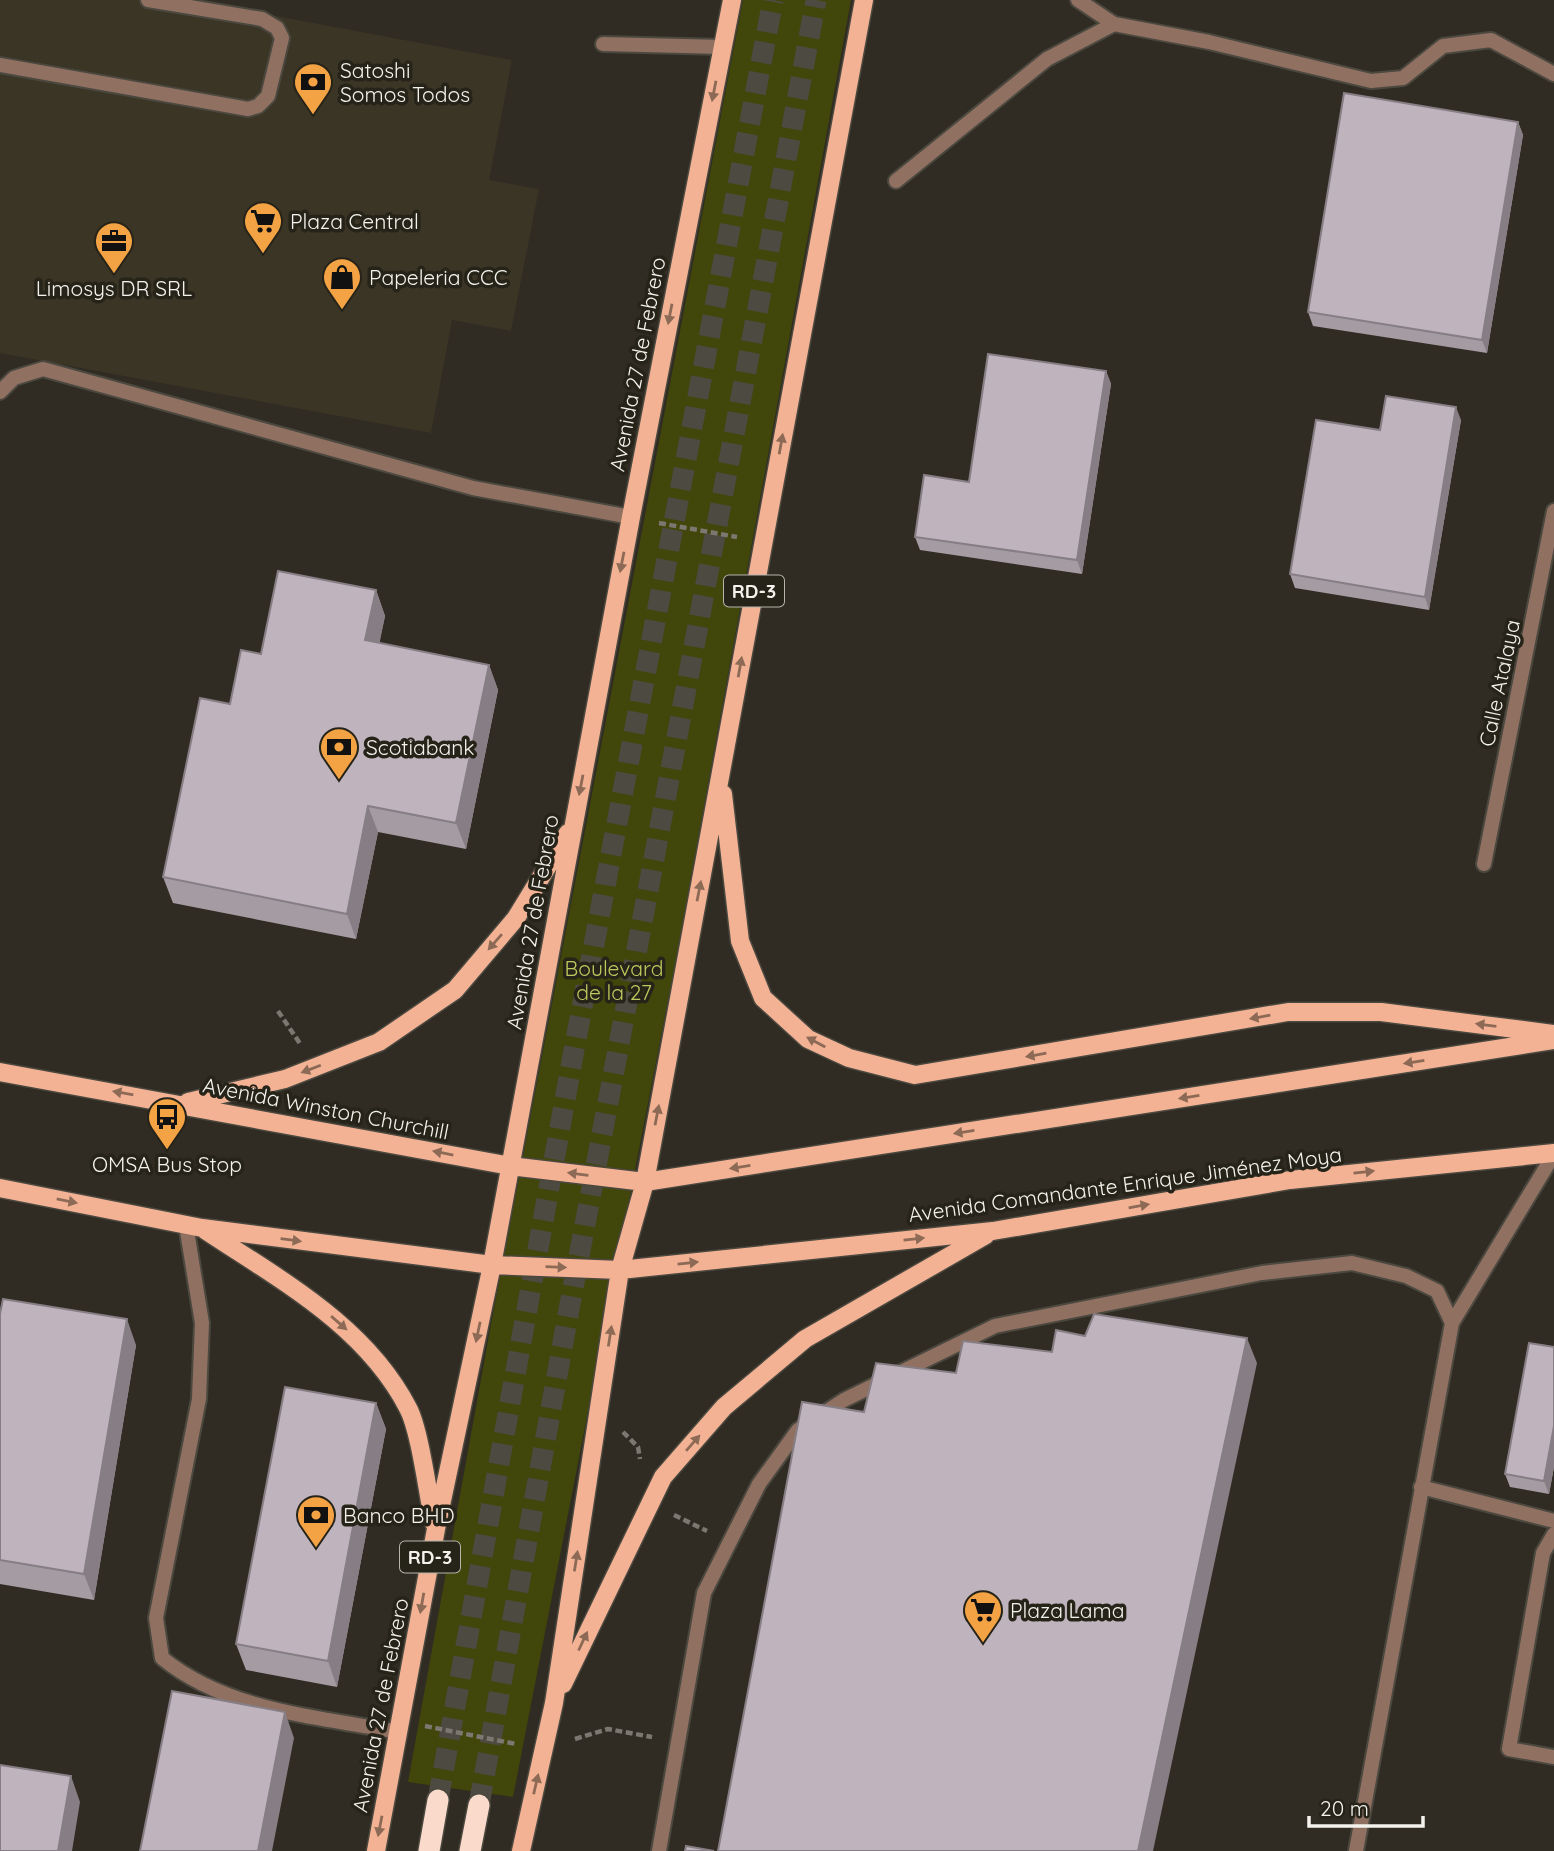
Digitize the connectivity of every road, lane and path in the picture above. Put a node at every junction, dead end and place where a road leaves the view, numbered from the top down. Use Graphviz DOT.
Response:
graph roads {
  1 [pos="148,0"];
  2 [pos="732,0"];
  3 [pos="864,0"];
  4 [pos="1078,0"];
  5 [pos="1114,24"];
  6 [pos="603,44"];
  7 [pos="723,47"];
  8 [pos="0,65"];
  9 [pos="1554,74"];
  10 [pos="896,181"];
  11 [pos="0,393"];
  12 [pos="1554,511"];
  13 [pos="631,517"];
  14 [pos="763,542"];
  15 [pos="721,777"];
  16 [pos="573,824"];
  17 [pos="1484,864"];
  18 [pos="278,1011"];
  19 [pos="1554,1034"];
  20 [pos="1554,1040"];
  21 [pos="315,1067"];
  22 [pos="0,1072"];
  23 [pos="181,1103"];
  24 [pos="1554,1153"];
  25 [pos="510,1166"];
  26 [pos="645,1182"];
  27 [pos="0,1188"];
  28 [pos="194,1227"];
  29 [pos="993,1231"];
  30 [pos="492,1265"];
  31 [pos="620,1270"];
  32 [pos="1452,1323"];
  33 [pos="1422,1487"];
  34 [pos="1554,1521"];
  35 [pos="436,1529"];
  36 [pos="1554,1534"];
  37 [pos="554,1703"];
  38 [pos="399,1727"];
  39 [pos="678,1741"];
  40 [pos="544,1750"];
  41 [pos="1554,1757"];
  42 [pos="438,1800"];
  43 [pos="479,1805"];
  44 [pos="376,1851"];
  45 [pos="429,1851"];
  46 [pos="470,1851"];
  47 [pos="521,1851"];
  48 [pos="659,1851"];
  49 [pos="1356,1851"];
  1 -- 8 [label="street"];
  2 -- 7 [label="main road, Avenida 27 de Febrero / RD-3"];
  14 -- 3 [label="main road, RD-3, one-way"];
  4 -- 5 [label="street"];
  5 -- 9 [label="street"];
  5 -- 10 [label="street"];
  6 -- 7 [label="street"];
  7 -- 13 [label="main road, Avenida 27 de Febrero / RD-3, one-way"];
  11 -- 13 [label="street"];
  12 -- 17 [label="street, Calle Atalaya"];
  13 -- 14 [label="path"];
  13 -- 16 [label="main road, Avenida 27 de Febrero / RD-3, one-way"];
  15 -- 14 [label="main road, RD-3, one-way"];
  19 -- 15 [label="main road, one-way"];
  26 -- 15 [label="main road, RD-3, one-way"];
  16 -- 21 [label="main road, one-way"];
  16 -- 25 [label="main road, Avenida 27 de Febrero / RD-3"];
  18 -- 21 [label="path"];
  20 -- 26 [label="main road, one-way"];
  21 -- 23 [label="main road, one-way"];
  23 -- 22 [label="main road, Avenida Winston Churchill, one-way"];
  25 -- 23 [label="main road, Avenida Winston Churchill, one-way"];
  29 -- 24 [label="main road, Avenida Comandante Enrique Jiménez Moya, one-way"];
  24 -- 32 [label="street"];
  26 -- 25 [label="main road, Avenida Winston Churchill, one-way"];
  25 -- 30 [label="main road, Avenida 27 de Febrero / RD-3"];
  26 -- 31 [label="main road, RD-3"];
  27 -- 28 [label="main road, one-way"];
  28 -- 30 [label="main road, one-way"];
  28 -- 35 [label="main road, one-way"];
  28 -- 38 [label="street"];
  31 -- 29 [label="main road, Avenida Comandante Enrique Jiménez Moya, one-way"];
  37 -- 29 [label="main road, one-way"];
  30 -- 31 [label="main road, one-way"];
  30 -- 35 [label="main road, Avenida 27 de Febrero / RD-3, one-way"];
  37 -- 31 [label="main road, RD-3, one-way"];
  32 -- 33 [label="street"];
  32 -- 39 [label="street"];
  33 -- 34 [label="street"];
  33 -- 49 [label="street"];
  35 -- 38 [label="main road, Avenida 27 de Febrero / RD-3, one-way"];
  36 -- 41 [label="street"];
  37 -- 40 [label="main road, RD-3"];
  38 -- 40 [label="path"];
  38 -- 44 [label="main road, Avenida 27 de Febrero / RD-3, one-way"];
  39 -- 40 [label="path"];
  39 -- 48 [label="street"];
  47 -- 40 [label="main road, RD-3, one-way"];
  42 -- 45 [label="highway"];
  43 -- 46 [label="highway"];
}
